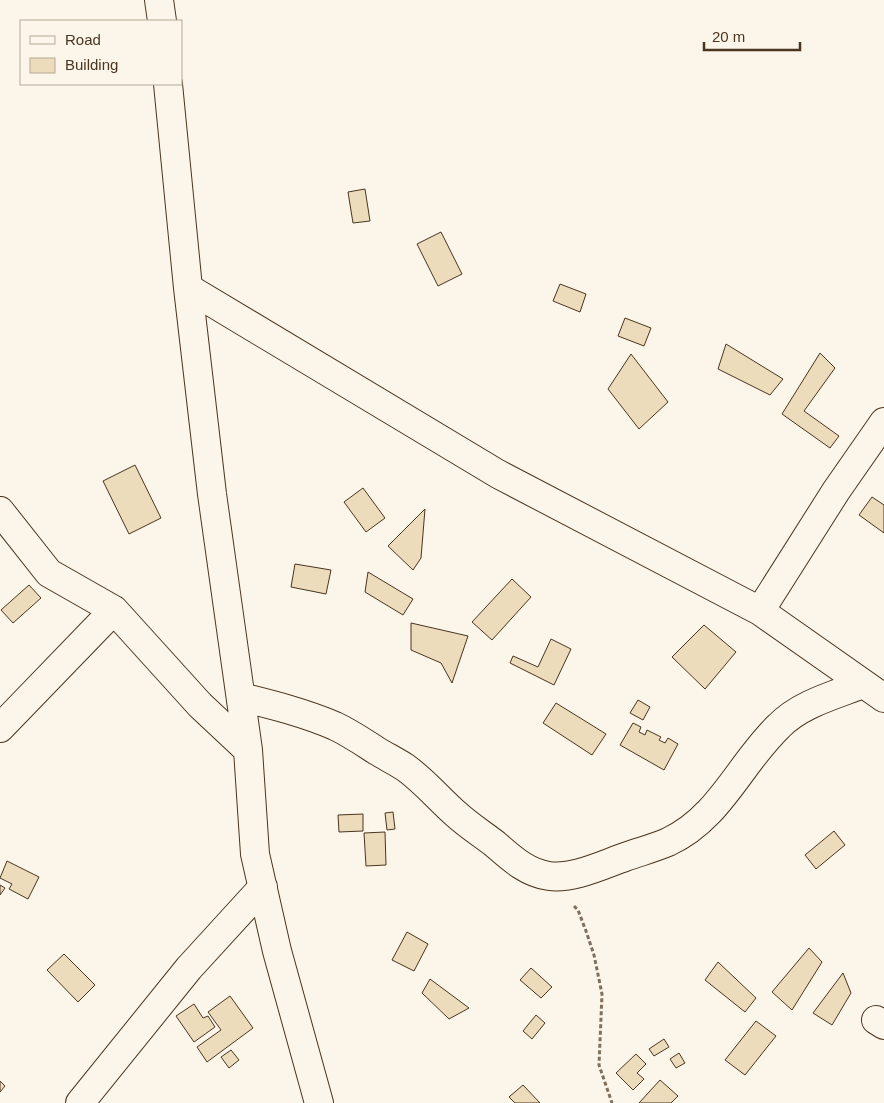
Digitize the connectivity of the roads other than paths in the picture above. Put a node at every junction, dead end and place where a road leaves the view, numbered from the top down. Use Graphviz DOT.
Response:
graph roads {
  1 [pos="160,0"];
  2 [pos="162,20"];
  3 [pos="168,85"];
  4 [pos="188,288"];
  5 [pos="884,422"];
  6 [pos="0,511"];
  7 [pos="114,610"];
  8 [pos="760,611"];
  9 [pos="873,691"];
  10 [pos="241,696"];
  11 [pos="0,728"];
  12 [pos="248,750"];
  13 [pos="263,887"];
  14 [pos="80,1103"];
  15 [pos="319,1103"];
  1 -- 2 [label="street"];
  3 -- 4 [label="street"];
  4 -- 8 [label="street"];
  4 -- 10 [label="street"];
  5 -- 8 [label="street"];
  6 -- 7 [label="street"];
  7 -- 11 [label="street"];
  7 -- 12 [label="street"];
  8 -- 9 [label="street"];
  9 -- 10 [label="street"];
  10 -- 12 [label="street"];
  12 -- 13 [label="street"];
  13 -- 14 [label="street"];
  13 -- 15 [label="street"];
}
